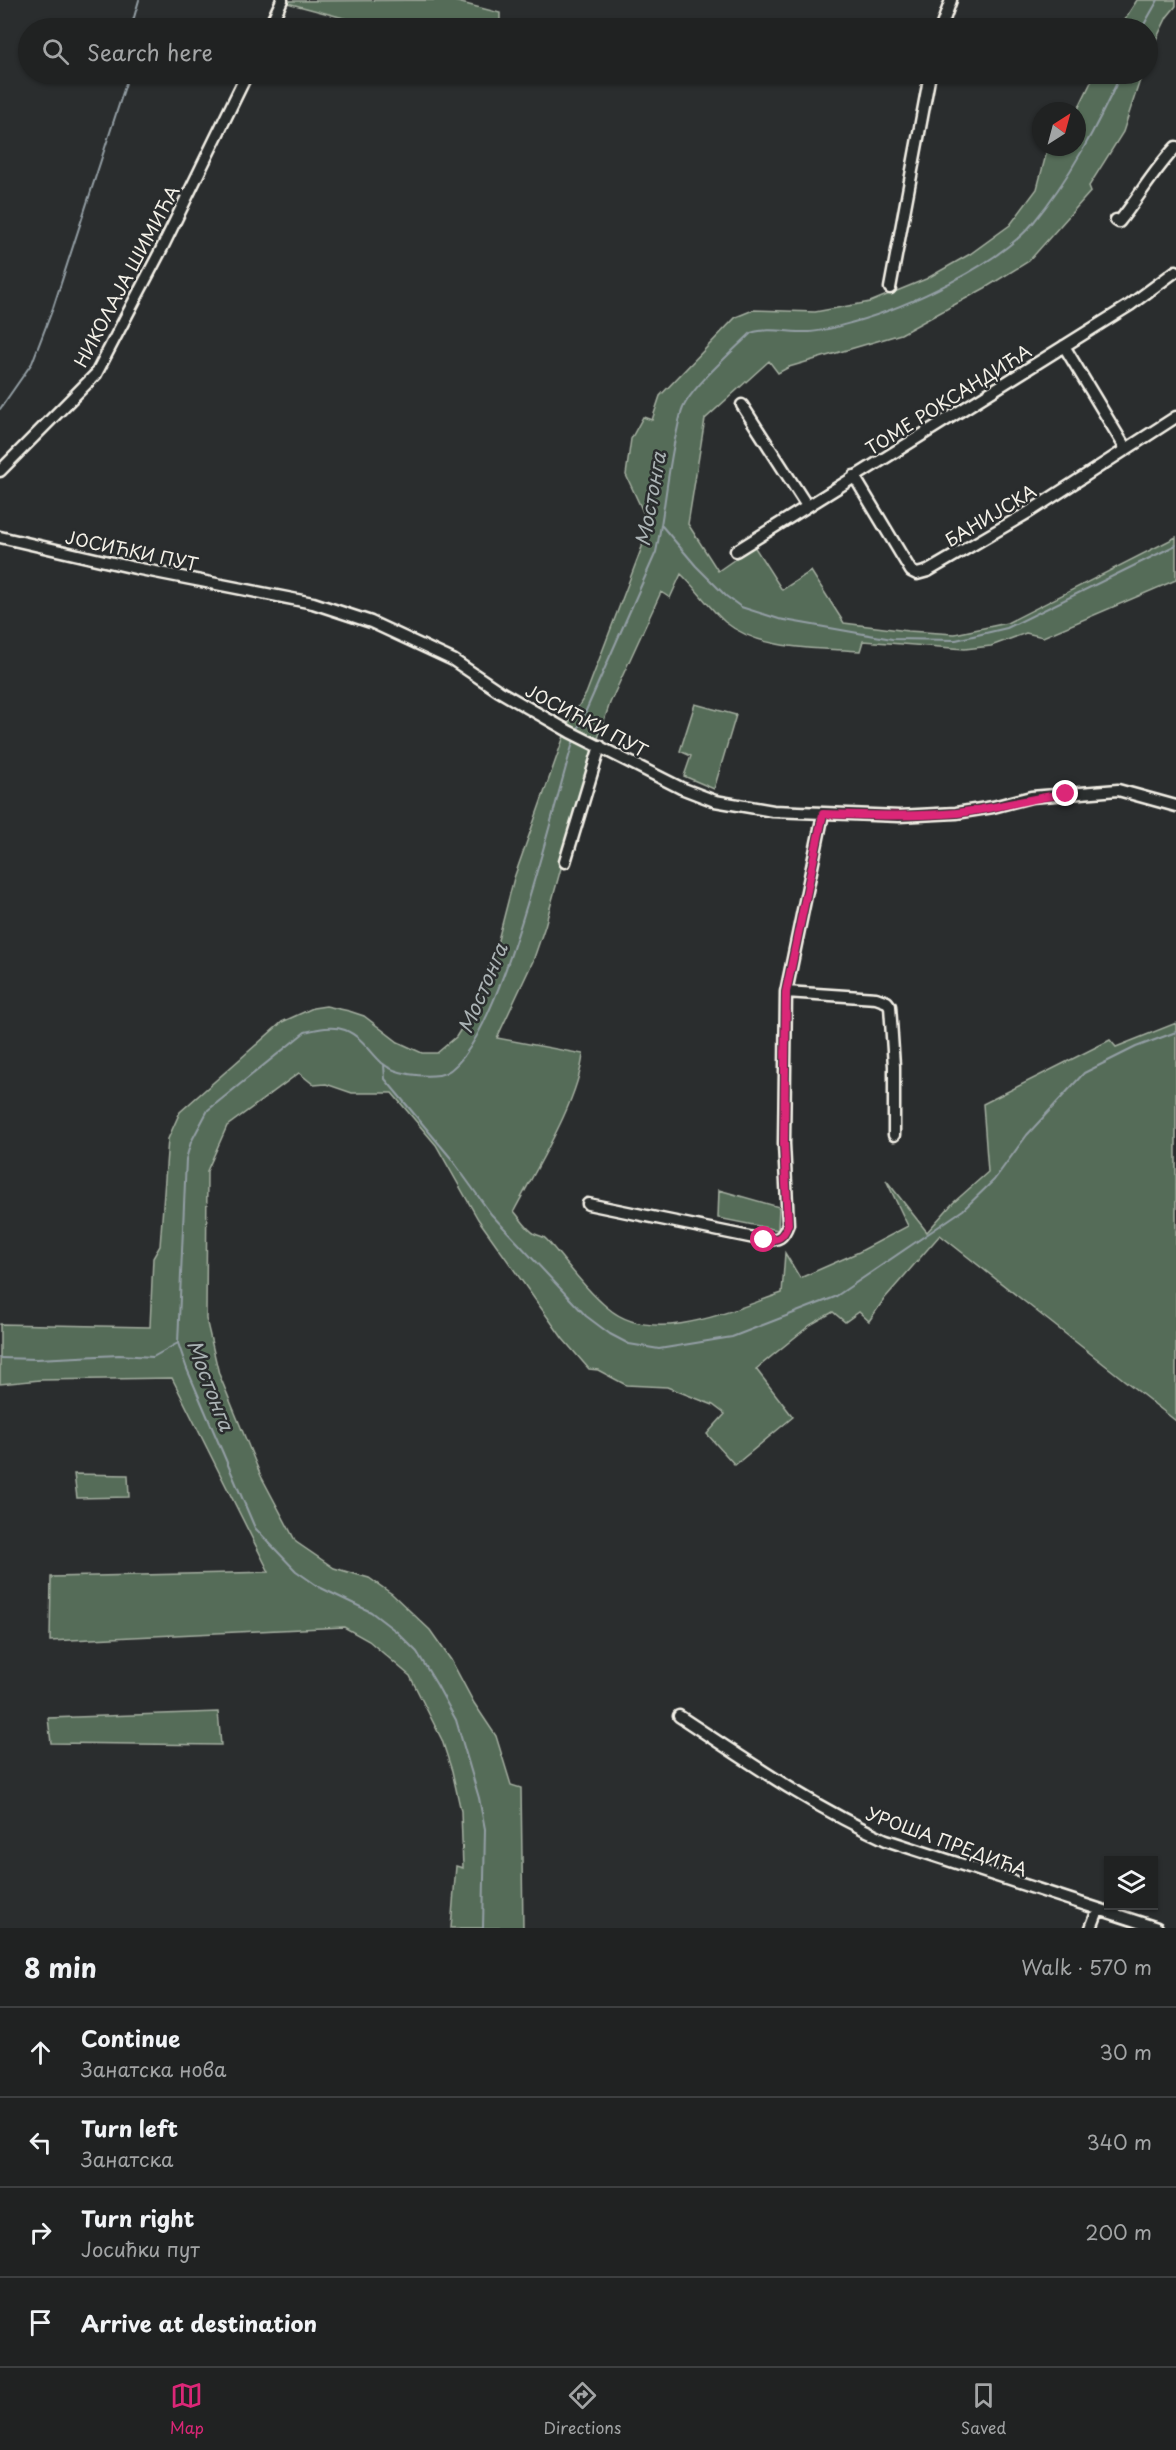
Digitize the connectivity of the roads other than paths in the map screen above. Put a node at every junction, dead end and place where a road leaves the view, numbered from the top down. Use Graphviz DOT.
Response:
graph roads {
  1 [pos="282,0"];
  2 [pos="951,0"];
  3 [pos="274,18"];
  4 [pos="945,18"];
  5 [pos="242,84"];
  6 [pos="928,84"];
  7 [pos="1176,147"];
  8 [pos="1116,220"];
  9 [pos="1176,271"];
  10 [pos="890,288"];
  11 [pos="1064,346"];
  12 [pos="742,405"];
  13 [pos="1176,417"];
  14 [pos="1126,449"];
  15 [pos="0,471"];
  16 [pos="854,476"];
  17 [pos="807,506"];
  18 [pos="0,537"];
  19 [pos="736,551"];
  20 [pos="597,745"];
  21 [pos="1176,806"];
  22 [pos="823,814"];
  23 [pos="566,861"];
  24 [pos="786,992"];
  25 [pos="894,1135"];
  26 [pos="588,1204"];
  27 [pos="679,1716"];
  28 [pos="1098,1910"];
  29 [pos="1091,1928"];
  30 [pos="1157,1928"];
  1 -- 3 [label="street"];
  2 -- 4 [label="street"];
  5 -- 15 [label="street, НИКОЛАЈА ШИМИЋА"];
  6 -- 10 [label="street"];
  7 -- 8 [label="street"];
  9 -- 11 [label="street, ТОМЕ РОКСАНДИЋА"];
  11 -- 14 [label="street"];
  11 -- 16 [label="street, ТОМЕ РОКСАНДИЋА"];
  12 -- 17 [label="street"];
  13 -- 14 [label="street, БАНИЈСКА"];
  14 -- 16 [label="street, БАНИЈСКА"];
  16 -- 17 [label="street, ТОМЕ РОКСАНДИЋА"];
  17 -- 19 [label="street, ТОМЕ РОКСАНДИЋА"];
  18 -- 20 [label="street, ЈОСИЋКИ ПУТ"];
  20 -- 22 [label="street, ЈОСИЋКИ ПУТ"];
  20 -- 23 [label="street"];
  21 -- 22 [label="street, ЈОСИЋКИ ПУТ"];
  22 -- 24 [label="street"];
  24 -- 25 [label="street"];
  24 -- 26 [label="street"];
  27 -- 28 [label="street, УРОША ПРЕДИЋА"];
  28 -- 29 [label="street"];
  28 -- 30 [label="street, УРОША ПРЕДИЋА"];
}
